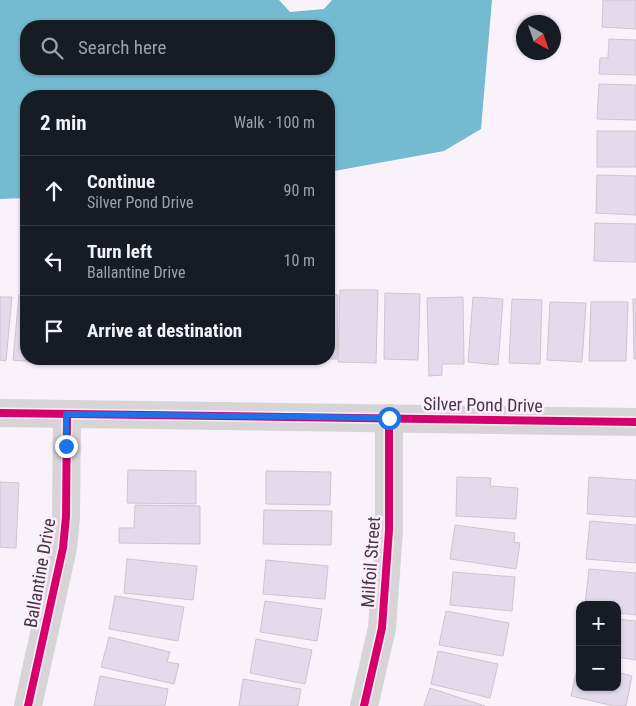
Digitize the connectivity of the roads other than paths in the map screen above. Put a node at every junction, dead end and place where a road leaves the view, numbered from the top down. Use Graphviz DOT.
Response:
graph roads {
  1 [pos="0,413"];
  2 [pos="66,414"];
  3 [pos="389,418"];
  4 [pos="636,422"];
  5 [pos="28,706"];
  6 [pos="364,706"];
  1 -- 2 [label="street, Silver Pond Drive"];
  2 -- 3 [label="street, Silver Pond Drive"];
  2 -- 5 [label="street, Ballantine Drive"];
  3 -- 4 [label="street, Silver Pond Drive"];
  3 -- 6 [label="street, Milfoil Street"];
}
